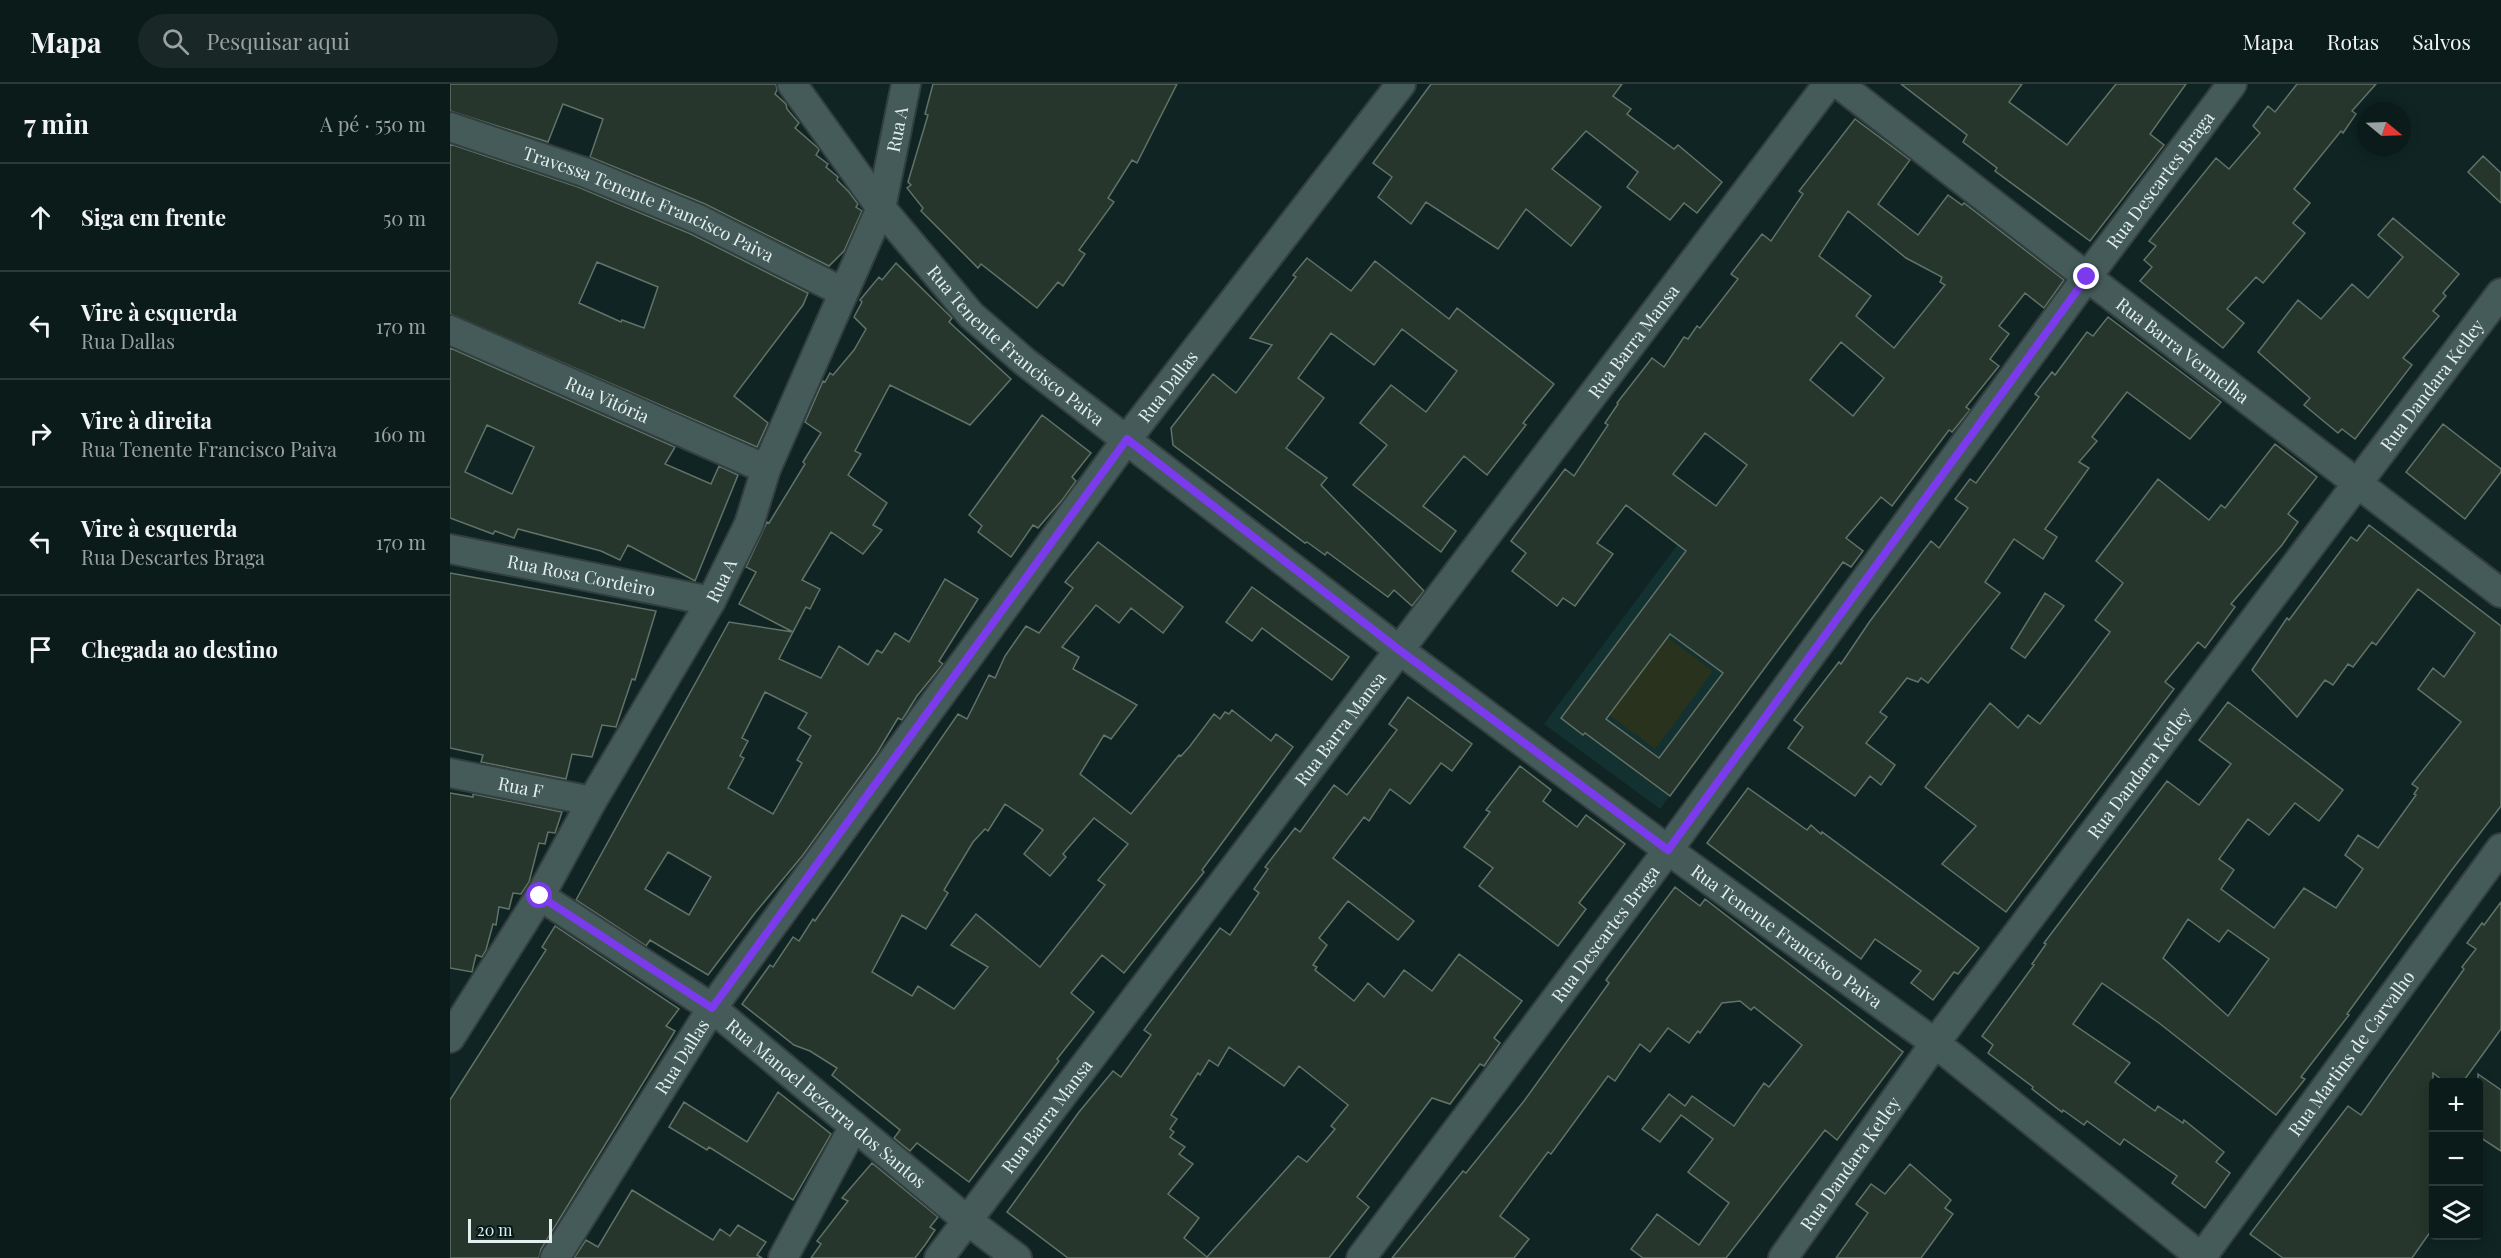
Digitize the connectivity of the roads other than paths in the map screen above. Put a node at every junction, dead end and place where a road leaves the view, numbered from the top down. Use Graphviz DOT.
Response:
graph roads {
  1 [pos="792,84"];
  2 [pos="906,84"];
  3 [pos="1401,84"];
  4 [pos="1828,84"];
  5 [pos="1839,84"];
  6 [pos="2232,84"];
  7 [pos="450,127"];
  8 [pos="881,208"];
  9 [pos="2087,277"];
  10 [pos="843,292"];
  11 [pos="2501,293"];
  12 [pos="450,330"];
  13 [pos="1127,439"];
  14 [pos="766,469"];
  15 [pos="2359,482"];
  16 [pos="450,549"];
  17 [pos="2501,592"];
  18 [pos="711,601"];
  19 [pos="1398,649"];
  20 [pos="450,773"];
  21 [pos="592,801"];
  22 [pos="2501,848"];
  23 [pos="1668,850"];
  24 [pos="540,896"];
  25 [pos="461,1000"];
  26 [pos="712,1008"];
  27 [pos="450,1038"];
  28 [pos="1935,1043"];
  29 [pos="854,1126"];
  30 [pos="968,1221"];
  31 [pos="555,1258"];
  32 [pos="783,1258"];
  33 [pos="939,1258"];
  34 [pos="1017,1258"];
  35 [pos="1361,1258"];
  36 [pos="1783,1258"];
  37 [pos="2201,1258"];
  1 -- 8 [label="street, Rua Tenente Francisco Paiva"];
  2 -- 8 [label="street, Rua A"];
  3 -- 13 [label="street, Rua Dallas"];
  4 -- 19 [label="street, Rua Barra Mansa"];
  5 -- 9 [label="street, Rua Barra Vermelha"];
  6 -- 9 [label="street, Rua Descartes Braga"];
  7 -- 10 [label="street, Travessa Tenente Francisco Paiva"];
  8 -- 10 [label="street, Rua A"];
  8 -- 13 [label="street, Rua Tenente Francisco Paiva"];
  9 -- 15 [label="street, Rua Barra Vermelha"];
  9 -- 23 [label="street, Rua Descartes Braga"];
  10 -- 14 [label="street, Rua A"];
  11 -- 15 [label="street, Rua Dandara Ketley"];
  12 -- 14 [label="street, Rua Vitória"];
  13 -- 19 [label="street, Rua Tenente Francisco Paiva"];
  13 -- 26 [label="street, Rua Dallas"];
  14 -- 18 [label="street, Rua A"];
  15 -- 17 [label="street, Rua Barra Vermelha"];
  15 -- 28 [label="street, Rua Dandara Ketley"];
  16 -- 18 [label="street, Rua Rosa Cordeiro"];
  18 -- 21 [label="street, Rua A"];
  19 -- 23 [label="street, Rua Tenente Francisco Paiva"];
  19 -- 30 [label="street, Rua Barra Mansa"];
  20 -- 21 [label="street, Rua F"];
  21 -- 24 [label="street, Rua A"];
  22 -- 37 [label="street, Rua Martins de Carvalho"];
  23 -- 28 [label="street, Rua Tenente Francisco Paiva"];
  23 -- 35 [label="street, Rua Descartes Braga"];
  24 -- 25 [label="street, Rua A"];
  24 -- 26 [label="street, Rua Manoel Bezerra dos Santos"];
  25 -- 27 [label="street, Rua A"];
  26 -- 29 [label="street, Rua Manoel Bezerra dos Santos"];
  26 -- 31 [label="street, Rua Dallas"];
  28 -- 36 [label="street, Rua Dandara Ketley"];
  28 -- 37 [label="street, Rua Tenente Francisco Paiva"];
  29 -- 30 [label="street, Rua Manoel Bezerra dos Santos"];
  29 -- 32 [label="street"];
  30 -- 33 [label="street, Rua Barra Mansa"];
  30 -- 34 [label="street, Rua Manoel Bezerra dos Santos"];
}
